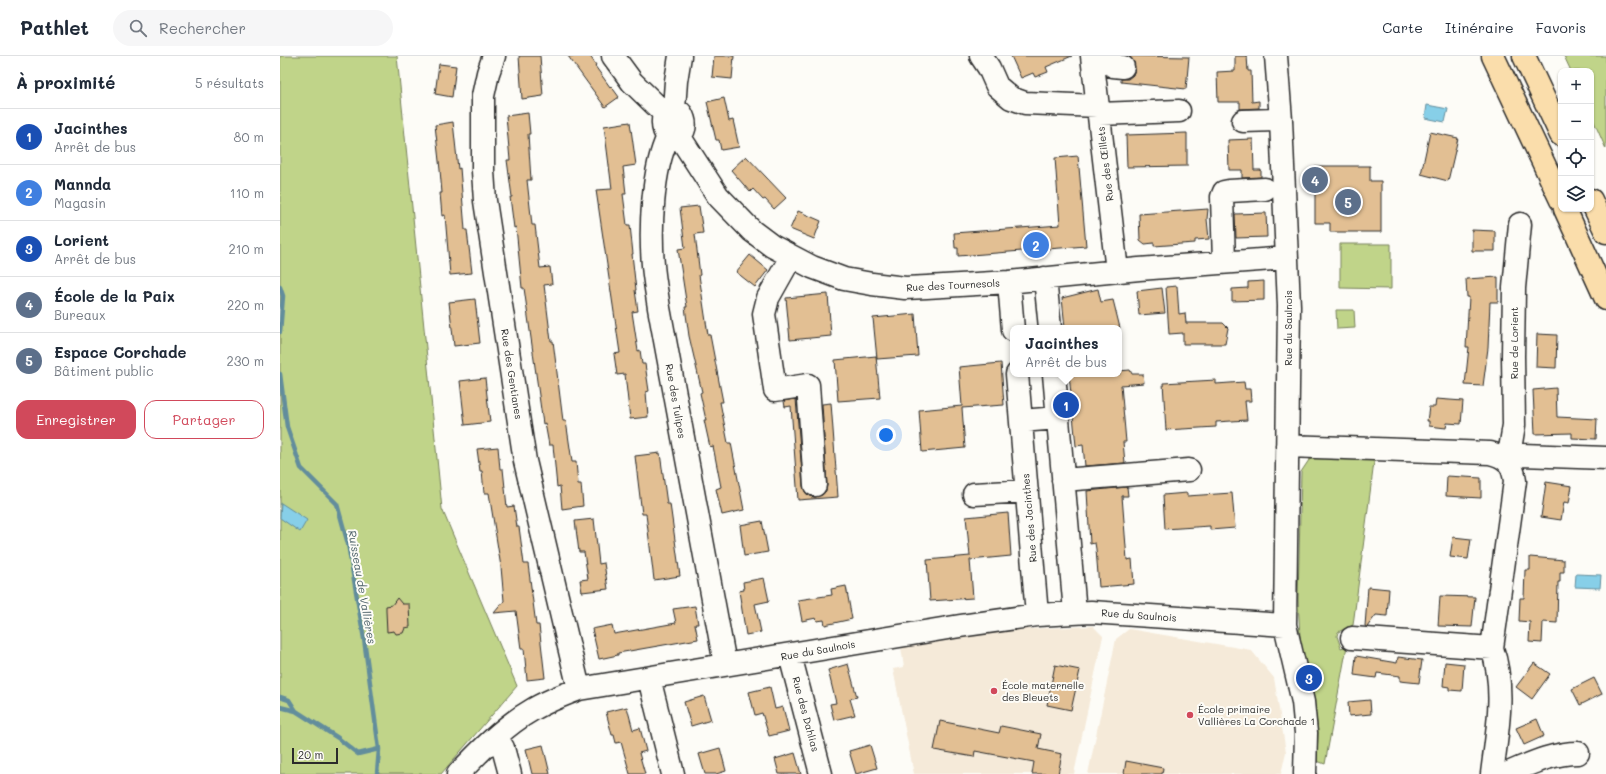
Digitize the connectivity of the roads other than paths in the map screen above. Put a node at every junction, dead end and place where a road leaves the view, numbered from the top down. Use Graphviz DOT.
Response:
graph roads {
  1 [pos="494,56"];
  2 [pos="613,56"];
  3 [pos="680,56"];
  4 [pos="981,56"];
  5 [pos="1092,56"];
  6 [pos="1276,56"];
  7 [pos="1493,56"];
  8 [pos="1524,56"];
  9 [pos="1099,110"];
  10 [pos="1179,110"];
  11 [pos="669,111"];
  12 [pos="1281,120"];
  13 [pos="1243,121"];
  14 [pos="1558,129"];
  15 [pos="674,136"];
  16 [pos="1264,189"];
  17 [pos="1558,194"];
  18 [pos="1594,206"];
  19 [pos="1566,212"];
  20 [pos="1520,224"];
  21 [pos="1606,232"];
  22 [pos="791,257"];
  23 [pos="1287,258"];
  24 [pos="1224,262"];
  25 [pos="1117,271"];
  26 [pos="1045,278"];
  27 [pos="1009,282"];
  28 [pos="1606,299"];
  29 [pos="1013,325"];
  30 [pos="1050,325"];
  31 [pos="1017,377"];
  32 [pos="1054,377"];
  33 [pos="1058,418"];
  34 [pos="1021,421"];
  35 [pos="1287,446"];
  36 [pos="1606,458"];
  37 [pos="1508,461"];
  38 [pos="1189,470"];
  39 [pos="1063,480"];
  40 [pos="815,485"];
  41 [pos="1027,491"];
  42 [pos="974,494"];
  43 [pos="1075,612"];
  44 [pos="1037,615"];
  45 [pos="1285,625"];
  46 [pos="1352,638"];
  47 [pos="1492,648"];
  48 [pos="790,655"];
  49 [pos="725,664"];
  50 [pos="649,678"];
  51 [pos="579,689"];
  52 [pos="496,738"];
  53 [pos="1578,754"];
  54 [pos="458,774"];
  55 [pos="510,774"];
  56 [pos="673,774"];
  57 [pos="821,774"];
  58 [pos="1305,774"];
  59 [pos="1492,774"];
  60 [pos="1506,774"];
  1 -- 51 [label="street, Rue des Gentianes"];
  2 -- 11 [label="street"];
  3 -- 11 [label="street, Rue des Tournesols"];
  4 -- 9 [label="street"];
  5 -- 9 [label="street, Rue des Œillets"];
  6 -- 12 [label="street, Rue du Saulnois"];
  7 -- 17 [label="highway"];
  8 -- 14 [label="highway"];
  9 -- 10 [label="street"];
  9 -- 25 [label="street, Rue des Œillets"];
  11 -- 15 [label="street, Rue des Tournesols"];
  12 -- 13 [label="street"];
  12 -- 23 [label="street, Rue du Saulnois"];
  15 -- 22 [label="street, Rue des Tournesols"];
  15 -- 49 [label="street, Rue des Tulipes"];
  16 -- 24 [label="street"];
  18 -- 21 [label="highway"];
  19 -- 28 [label="highway"];
  20 -- 37 [label="street, Rue de Lorient"];
  22 -- 27 [label="street, Rue des Tournesols"];
  22 -- 40 [label="street"];
  23 -- 24 [label="street, Rue des Tournesols"];
  23 -- 35 [label="street, Rue du Saulnois"];
  24 -- 25 [label="street, Rue des Tournesols"];
  25 -- 26 [label="street, Rue des Tournesols"];
  26 -- 27 [label="street, Rue des Tournesols"];
  26 -- 30 [label="street"];
  27 -- 29 [label="street"];
  31 -- 34 [label="street, Rue des Jacinthes"];
  32 -- 33 [label="street"];
  33 -- 34 [label="street"];
  33 -- 39 [label="street"];
  34 -- 41 [label="street, Rue des Jacinthes"];
  35 -- 37 [label="street"];
  35 -- 45 [label="street, Rue du Saulnois"];
  36 -- 37 [label="street"];
  37 -- 47 [label="street"];
  38 -- 39 [label="street"];
  39 -- 43 [label="street"];
  41 -- 42 [label="street"];
  41 -- 44 [label="street, Rue des Jacinthes"];
  43 -- 44 [label="street, Rue du Saulnois"];
  43 -- 45 [label="street, Rue du Saulnois"];
  44 -- 48 [label="street, Rue du Saulnois"];
  45 -- 58 [label="street"];
  46 -- 47 [label="street"];
  47 -- 59 [label="street"];
  48 -- 49 [label="street, Rue du Saulnois"];
  48 -- 57 [label="street, Rue des Dahlias"];
  49 -- 50 [label="street, Rue du Saulnois"];
  50 -- 51 [label="street, Rue du Saulnois"];
  50 -- 56 [label="street"];
  51 -- 52 [label="street, Rue du Saulnois"];
  52 -- 54 [label="street, Rue du Saulnois"];
  52 -- 55 [label="street"];
  53 -- 60 [label="street"];
}
